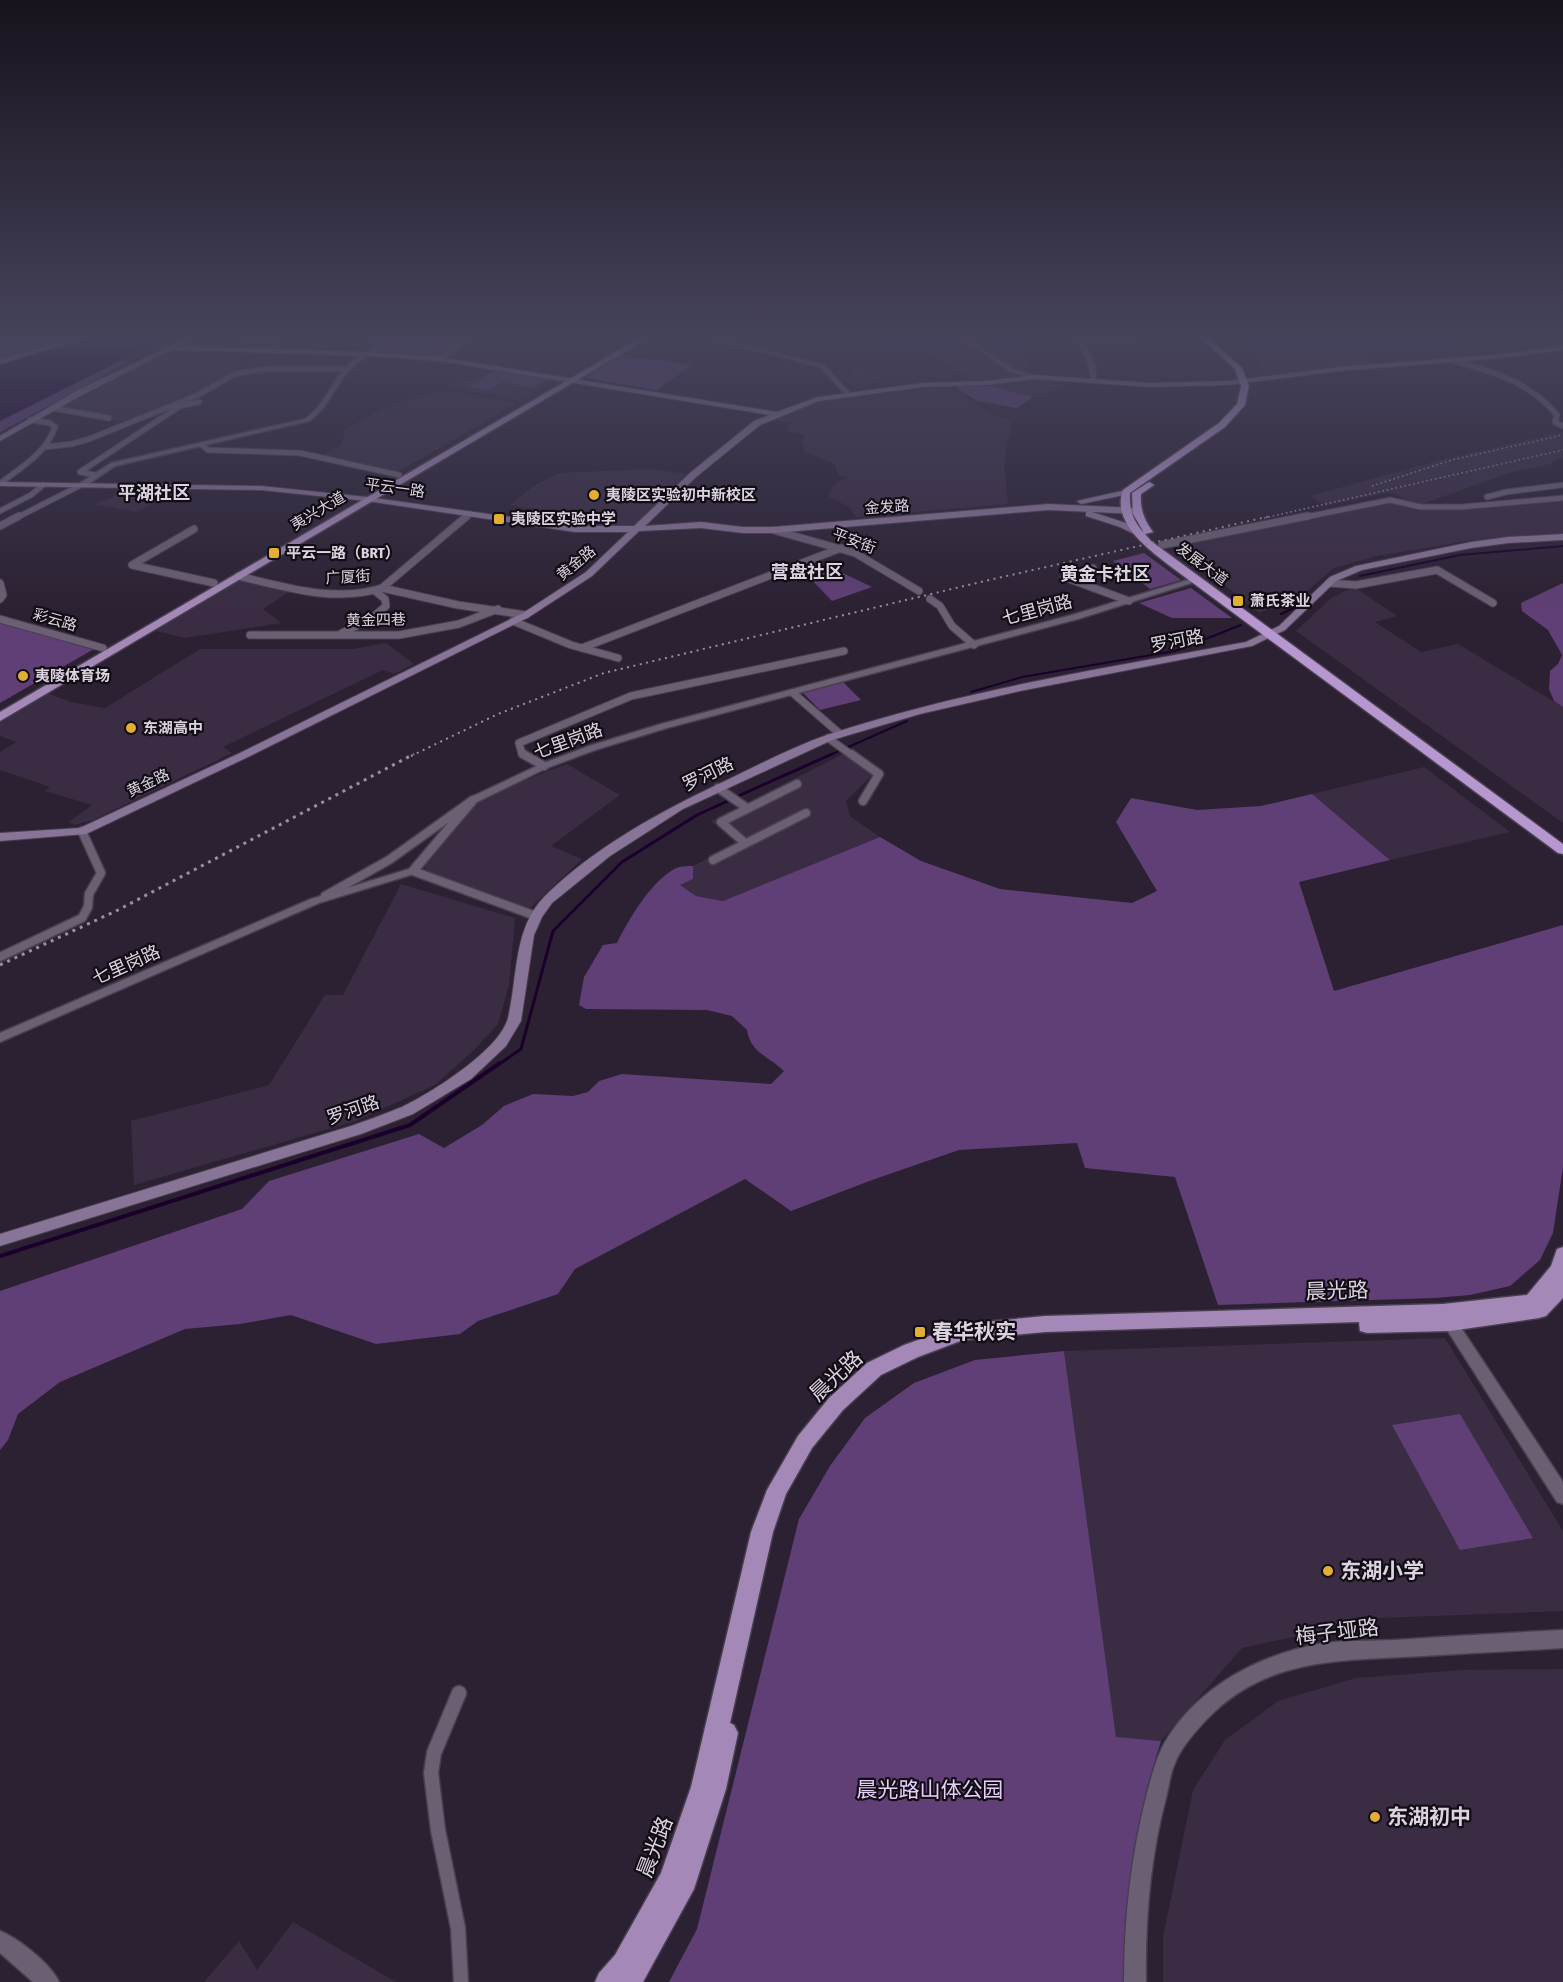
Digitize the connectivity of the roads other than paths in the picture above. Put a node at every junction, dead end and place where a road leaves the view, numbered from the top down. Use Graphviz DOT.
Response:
graph roads {
  1 [pos="21,425"];
  2 [pos="21,425"];
  3 [pos="53,425"];
  4 [pos="121,425"];
  5 [pos="150,425"];
  6 [pos="284,425"];
  7 [pos="486,425"];
  8 [pos="488,425"];
  9 [pos="754,425"];
  10 [pos="1221,425"];
  11 [pos="1230,425"];
  12 [pos="0,438"];
  13 [pos="202,445"];
  14 [pos="45,447"];
  15 [pos="95,475"];
  16 [pos="399,475"];
  17 [pos="1,483"];
  18 [pos="83,484"];
  19 [pos="43,485"];
  20 [pos="1563,485"];
  21 [pos="1126,492"];
  22 [pos="1487,497"];
  23 [pos="364,498"];
  24 [pos="1563,498"];
  25 [pos="1048,506"];
  26 [pos="1130,509"];
  27 [pos="0,511"];
  28 [pos="657,511"];
  29 [pos="470,514"];
  30 [pos="708,524"];
  31 [pos="0,526"];
  32 [pos="640,527"];
  33 [pos="194,529"];
  34 [pos="773,530"];
  35 [pos="597,531"];
  36 [pos="1139,533"];
  37 [pos="1563,537"];
  38 [pos="1162,545"];
  39 [pos="618,547"];
  40 [pos="841,548"];
  41 [pos="1093,568"];
  42 [pos="238,576"];
  43 [pos="1197,580"];
  44 [pos="0,583"];
  45 [pos="214,583"];
  46 [pos="1329,583"];
  47 [pos="382,588"];
  48 [pos="375,591"];
  49 [pos="919,591"];
  50 [pos="0,599"];
  51 [pos="930,599"];
  52 [pos="1129,601"];
  53 [pos="1493,603"];
  54 [pos="498,609"];
  55 [pos="526,615"];
  56 [pos="0,619"];
  57 [pos="513,621"];
  58 [pos="1274,632"];
  59 [pos="338,634"];
  60 [pos="250,635"];
  61 [pos="974,645"];
  62 [pos="103,648"];
  63 [pos="582,648"];
  64 [pos="844,651"];
  65 [pos="618,658"];
  66 [pos="793,693"];
  67 [pos="0,708"];
  68 [pos="0,717"];
  69 [pos="840,734"];
  70 [pos="828,738"];
  71 [pos="544,766"];
  72 [pos="796,784"];
  73 [pos="718,788"];
  74 [pos="473,800"];
  75 [pos="863,801"];
  76 [pos="747,808"];
  77 [pos="806,813"];
  78 [pos="82,831"];
  79 [pos="0,837"];
  80 [pos="1563,839"];
  81 [pos="746,843"];
  82 [pos="1563,850"];
  83 [pos="712,860"];
  84 [pos="413,871"];
  85 [pos="315,901"];
  86 [pos="536,916"];
  87 [pos="0,957"];
  88 [pos="0,1038"];
  89 [pos="0,1240"];
  90 [pos="1563,1254"];
  91 [pos="1563,1286"];
  92 [pos="1446,1317"];
  93 [pos="1563,1496"];
  94 [pos="1563,1639"];
  95 [pos="459,1693"];
  96 [pos="0,1941"];
  97 [pos="48,1982"];
  98 [pos="461,1982"];
  99 [pos="608,1982"];
  100 [pos="628,1982"];
  101 [pos="1135,1982"];
  1 -- 12 [label="main road"];
  2 -- 12 [label="main road"];
  3 -- 14 [label="street"];
  4 -- 14 [label="street"];
  5 -- 15 [label="street"];
  6 -- 13 [label="street"];
  7 -- 16 [label="main road, 夷兴大道"];
  8 -- 23 [label="main road, 夷兴大道"];
  9 -- 28 [label="main road, 黄金路"];
  10 -- 21 [label="highway"];
  11 -- 26 [label="highway"];
  13 -- 15 [label="street"];
  13 -- 16 [label="street"];
  14 -- 17 [label="street"];
  15 -- 18 [label="street"];
  16 -- 23 [label="main road, 夷兴大道"];
  17 -- 18 [label="main road, 平云一路"];
  17 -- 19 [label="main road, 平云一路"];
  18 -- 19 [label="main road, 平云一路"];
  18 -- 23 [label="main road, 平云一路"];
  18 -- 31 [label="street"];
  19 -- 27 [label="street"];
  20 -- 22 [label="street"];
  21 -- 25 [label="main road"];
  21 -- 26 [label="highway"];
  23 -- 29 [label="main road, 平云一路"];
  23 -- 32 [label="main road, 平云一路"];
  23 -- 42 [label="main road, 夷兴大道"];
  23 -- 45 [label="main road, 夷兴大道"];
  24 -- 38 [label="street"];
  25 -- 26 [label="main road, 金发路"];
  25 -- 30 [label="main road, 金发路"];
  25 -- 34 [label="main road, 金发路"];
  25 -- 36 [label="main road"];
  26 -- 36 [label="highway, 发展大道"];
  26 -- 38 [label="highway, 发展大道"];
  28 -- 30 [label="main road"];
  28 -- 32 [label="main road, 黄金路"];
  29 -- 35 [label="main road, 平云一路"];
  29 -- 47 [label="street, 广厦街"];
  30 -- 32 [label="main road, 金发路"];
  32 -- 34 [label="main road, 金发路"];
  32 -- 35 [label="main road, 平云一路"];
  32 -- 39 [label="main road, 黄金路"];
  33 -- 45 [label="street"];
  34 -- 40 [label="street, 平安街"];
  35 -- 39 [label="main road"];
  36 -- 43 [label="highway, 发展大道"];
  37 -- 46 [label="main road, 罗河路"];
  38 -- 58 [label="highway, 发展大道"];
  39 -- 55 [label="main road, 黄金路"];
  40 -- 49 [label="street, 平安街"];
  40 -- 63 [label="street"];
  41 -- 52 [label="street"];
  42 -- 48 [label="street, 广厦街"];
  42 -- 68 [label="main road, 夷兴大道"];
  43 -- 52 [label="street, 七里岗路"];
  43 -- 58 [label="highway, 发展大道"];
  44 -- 50 [label="street"];
  45 -- 62 [label="main road, 夷兴大道"];
  46 -- 53 [label="street"];
  46 -- 58 [label="main road, 罗河路"];
  47 -- 48 [label="street, 广厦街"];
  47 -- 54 [label="street"];
  48 -- 59 [label="street"];
  51 -- 61 [label="street"];
  52 -- 61 [label="street, 七里岗路"];
  54 -- 55 [label="street"];
  54 -- 59 [label="street, 黄金四巷"];
  55 -- 57 [label="main road, 黄金路"];
  56 -- 62 [label="street, 彩云路"];
  57 -- 63 [label="street"];
  57 -- 78 [label="main road, 黄金路"];
  58 -- 69 [label="main road, 罗河路"];
  58 -- 80 [label="highway, 发展大道"];
  58 -- 82 [label="highway, 发展大道"];
  59 -- 60 [label="street, 黄金四巷"];
  61 -- 66 [label="street, 七里岗路"];
  62 -- 67 [label="main road, 夷兴大道"];
  63 -- 65 [label="street"];
  64 -- 71 [label="street"];
  66 -- 69 [label="street"];
  66 -- 71 [label="street, 七里岗路"];
  69 -- 70 [label="main road, 罗河路"];
  70 -- 73 [label="main road, 罗河路"];
  70 -- 75 [label="street"];
  71 -- 74 [label="street, 七里岗路"];
  72 -- 76 [label="street"];
  73 -- 76 [label="street"];
  73 -- 86 [label="main road, 罗河路"];
  74 -- 84 [label="street, 七里岗路"];
  74 -- 85 [label="street"];
  76 -- 81 [label="street"];
  77 -- 81 [label="street"];
  78 -- 79 [label="main road, 黄金路"];
  78 -- 87 [label="street"];
  81 -- 83 [label="street"];
  84 -- 85 [label="street, 七里岗路"];
  84 -- 86 [label="street"];
  85 -- 88 [label="street, 七里岗路"];
  86 -- 89 [label="main road, 罗河路"];
  90 -- 92 [label="main road, 晨光路"];
  91 -- 92 [label="main road, 晨光路"];
  92 -- 93 [label="street"];
  92 -- 99 [label="main road, 晨光路"];
  92 -- 100 [label="main road, 晨光路"];
  94 -- 101 [label="street, 梅子垭路"];
  95 -- 98 [label="street"];
  96 -- 97 [label="street"];
}
